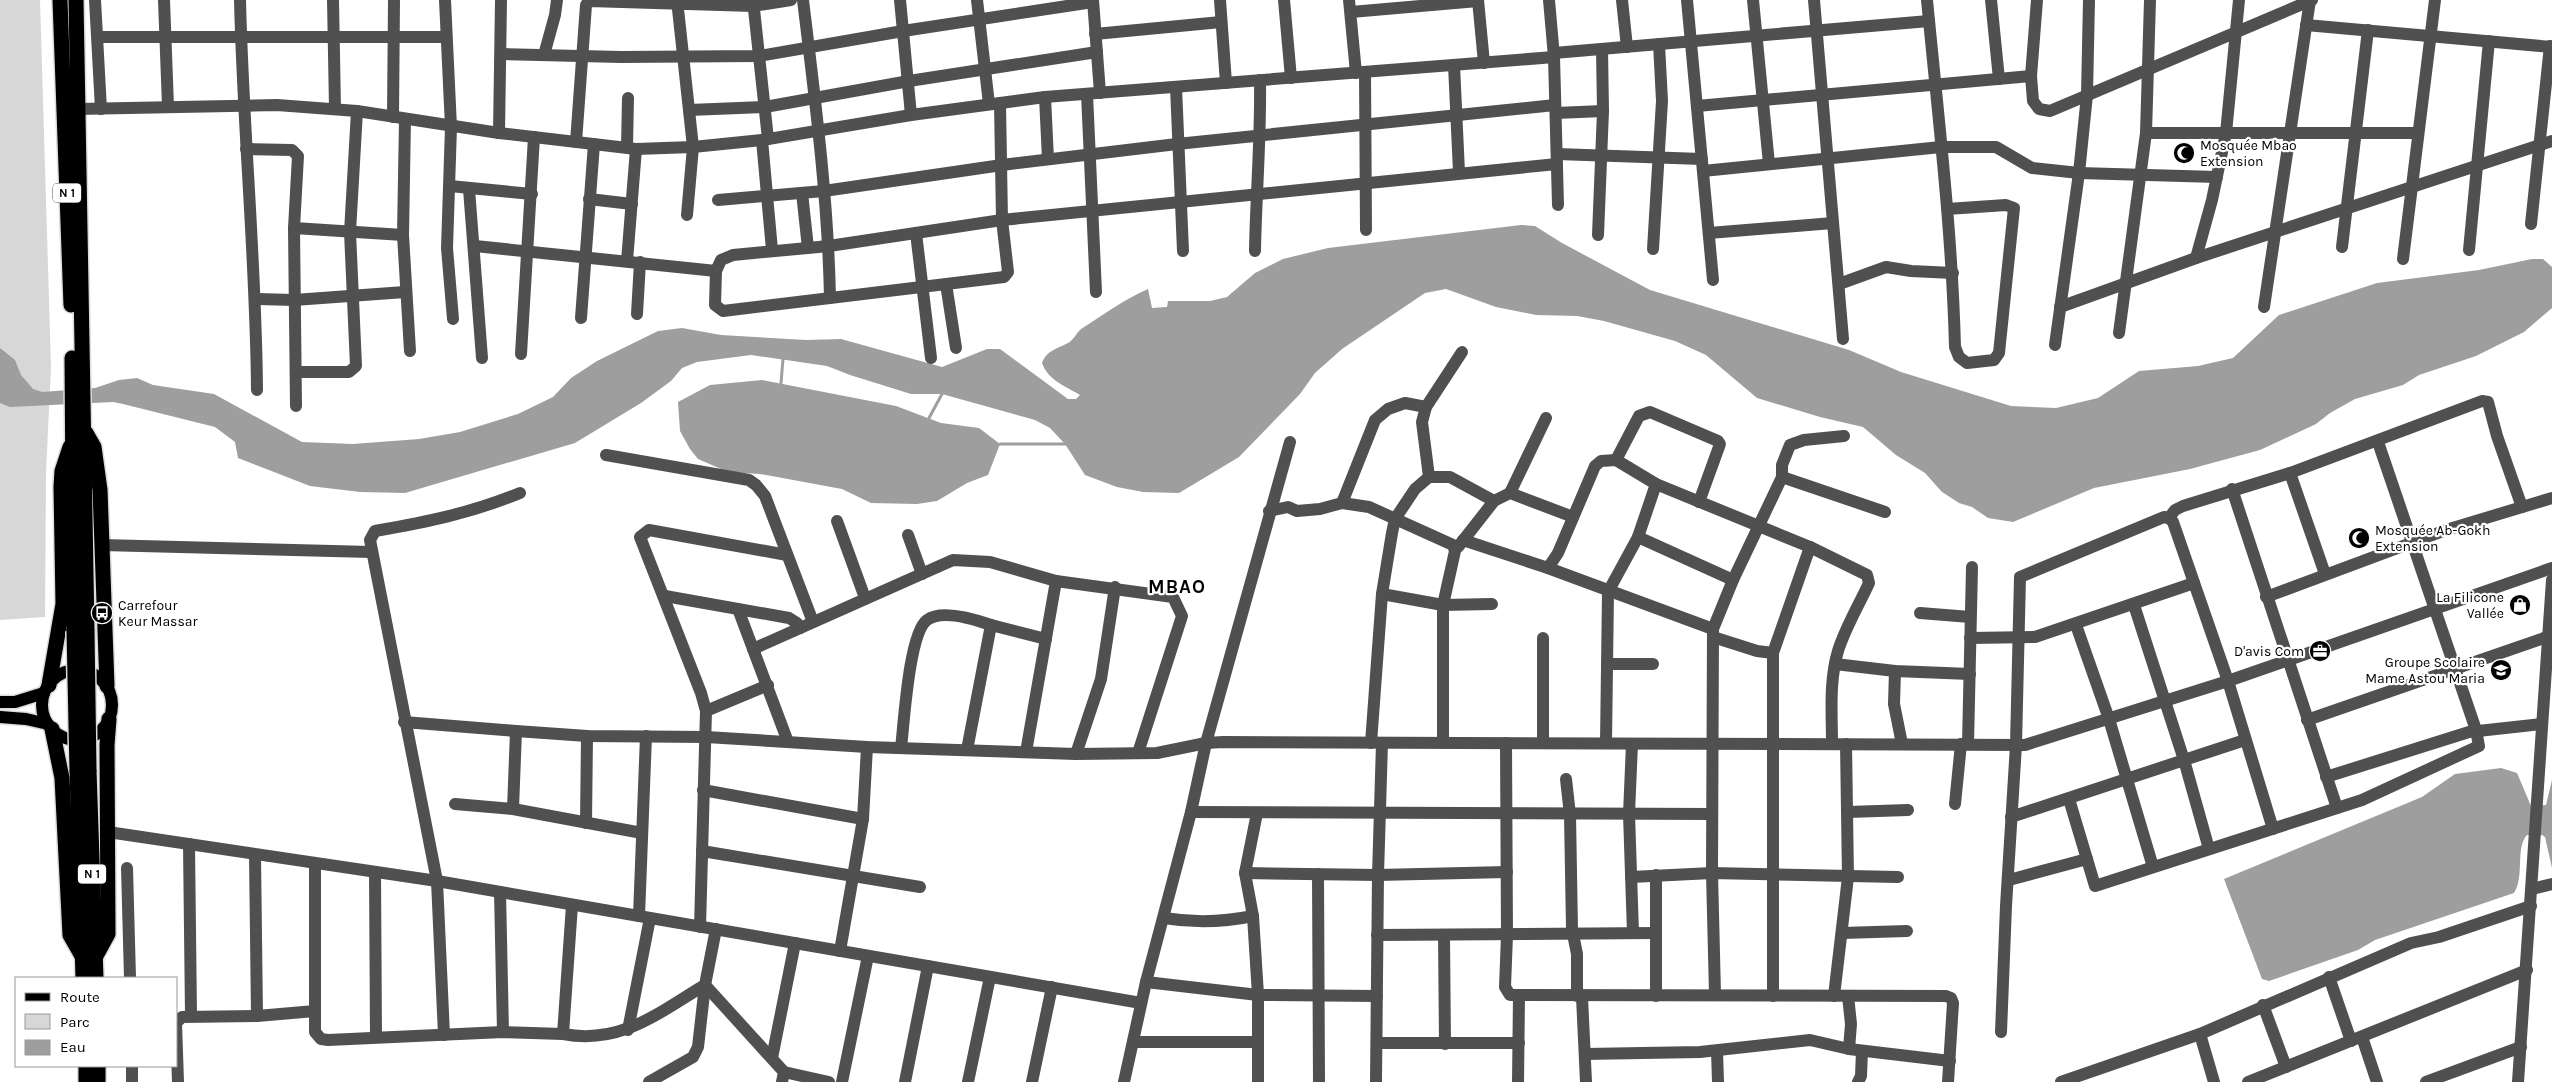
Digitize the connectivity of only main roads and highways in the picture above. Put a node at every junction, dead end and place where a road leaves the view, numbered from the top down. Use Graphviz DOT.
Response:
graph roads {
  1 [pos="60,0"];
  2 [pos="76,0"];
  3 [pos="78,385"];
  4 [pos="79,433"];
  5 [pos="107,686"];
  6 [pos="46,689"];
  7 [pos="0,702"];
  8 [pos="0,717"];
  9 [pos="109,720"];
  10 [pos="50,726"];
  11 [pos="89,956"];
  12 [pos="83,977"];
  13 [pos="96,977"];
  14 [pos="86,1067"];
  15 [pos="98,1067"];
  16 [pos="86,1082"];
  17 [pos="98,1082"];
  1 -- 3 [label="highway, N 1"];
  2 -- 3 [label="highway, N 1"];
  3 -- 4 [label="highway, N 1"];
  4 -- 5 [label="highway"];
  4 -- 6 [label="highway"];
  4 -- 11 [label="highway, N 1, bridge"];
  5 -- 6 [label="main road"];
  5 -- 9 [label="main road"];
  6 -- 7 [label="main road"];
  6 -- 10 [label="main road"];
  8 -- 10 [label="main road"];
  9 -- 10 [label="main road"];
  9 -- 11 [label="highway"];
  10 -- 11 [label="highway"];
  11 -- 12 [label="highway, N 1"];
  11 -- 13 [label="highway, N 1"];
  14 -- 16 [label="highway"];
  15 -- 17 [label="highway"];
}
